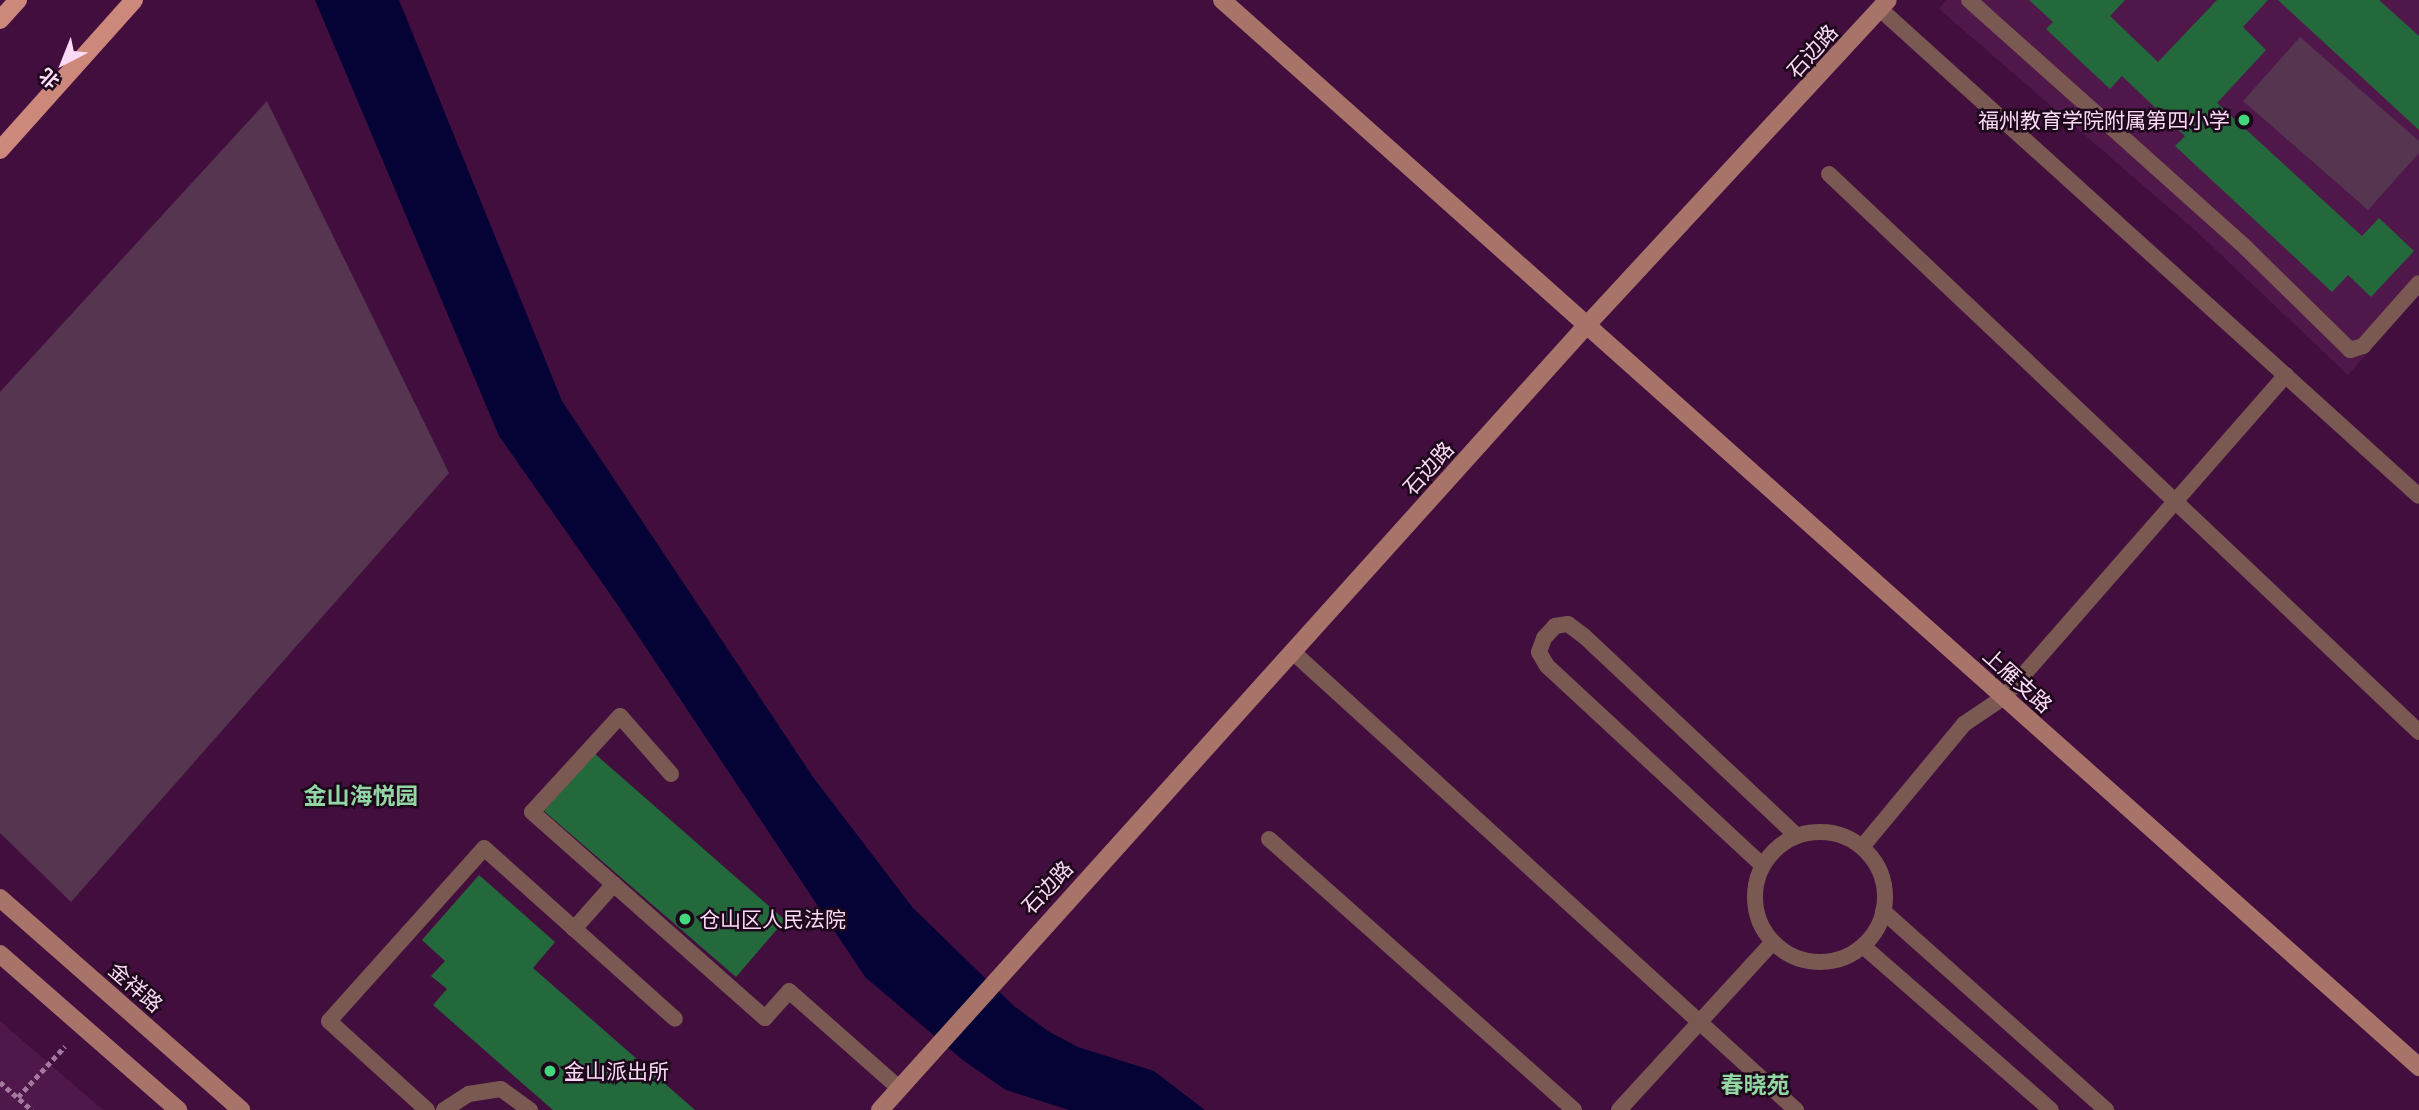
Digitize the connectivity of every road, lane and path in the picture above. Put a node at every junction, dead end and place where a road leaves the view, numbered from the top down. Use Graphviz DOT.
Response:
graph roads {
  1 [pos="18,0"];
  2 [pos="134,0"];
  3 [pos="1222,0"];
  4 [pos="1969,0"];
  5 [pos="1884,5"];
  6 [pos="0,20"];
  7 [pos="0,150"];
  8 [pos="1829,174"];
  9 [pos="2419,283"];
  10 [pos="1586,326"];
  11 [pos="2286,375"];
  12 [pos="2419,496"];
  13 [pos="2177,504"];
  14 [pos="1294,653"];
  15 [pos="2004,697"];
  16 [pos="2419,732"];
  17 [pos="671,774"];
  18 [pos="1797,836"];
  19 [pos="1269,839"];
  20 [pos="1862,847"];
  21 [pos="1762,865"];
  22 [pos="614,884"];
  23 [pos="0,898"];
  24 [pos="1883,911"];
  25 [pos="575,929"];
  26 [pos="1773,942"];
  27 [pos="1863,946"];
  28 [pos="0,954"];
  29 [pos="675,1018"];
  30 [pos="1700,1021"];
  31 [pos="83,1026"];
  32 [pos="2419,1067"];
  33 [pos="0,1082"];
  34 [pos="899,1088"];
  35 [pos="18,1097"];
  36 [pos="32,1110"];
  37 [pos="178,1110"];
  38 [pos="241,1110"];
  39 [pos="427,1110"];
  40 [pos="444,1110"];
  41 [pos="530,1110"];
  42 [pos="880,1110"];
  43 [pos="1574,1110"];
  44 [pos="1619,1110"];
  45 [pos="1796,1110"];
  46 [pos="2052,1110"];
  47 [pos="2106,1110"];
  1 -- 6 [label="main road"];
  2 -- 7 [label="main road"];
  3 -- 10 [label="street, 上雁支路"];
  4 -- 9 [label="lane"];
  5 -- 10 [label="street, 石边路"];
  5 -- 11 [label="lane"];
  8 -- 13 [label="lane"];
  10 -- 14 [label="street, 石边路"];
  10 -- 15 [label="street, 上雁支路"];
  11 -- 12 [label="lane"];
  11 -- 13 [label="lane"];
  13 -- 15 [label="lane"];
  13 -- 16 [label="lane"];
  14 -- 30 [label="lane"];
  14 -- 34 [label="street, 石边路"];
  15 -- 20 [label="lane"];
  15 -- 32 [label="street, 上雁支路"];
  17 -- 22 [label="lane"];
  18 -- 20 [label="lane"];
  18 -- 21 [label="lane"];
  18 -- 21 [label="lane"];
  19 -- 43 [label="lane"];
  20 -- 24 [label="lane"];
  21 -- 26 [label="lane"];
  22 -- 25 [label="lane"];
  22 -- 34 [label="lane"];
  23 -- 38 [label="street, 金祥路"];
  24 -- 27 [label="lane"];
  24 -- 47 [label="lane"];
  25 -- 29 [label="lane"];
  25 -- 39 [label="lane"];
  26 -- 27 [label="lane"];
  26 -- 30 [label="lane"];
  27 -- 46 [label="lane"];
  28 -- 31 [label="street"];
  30 -- 44 [label="lane"];
  30 -- 45 [label="lane"];
  31 -- 35 [label="path"];
  31 -- 37 [label="street"];
  33 -- 35 [label="path"];
  34 -- 42 [label="street"];
  35 -- 36 [label="path"];
  40 -- 41 [label="lane"];
}
